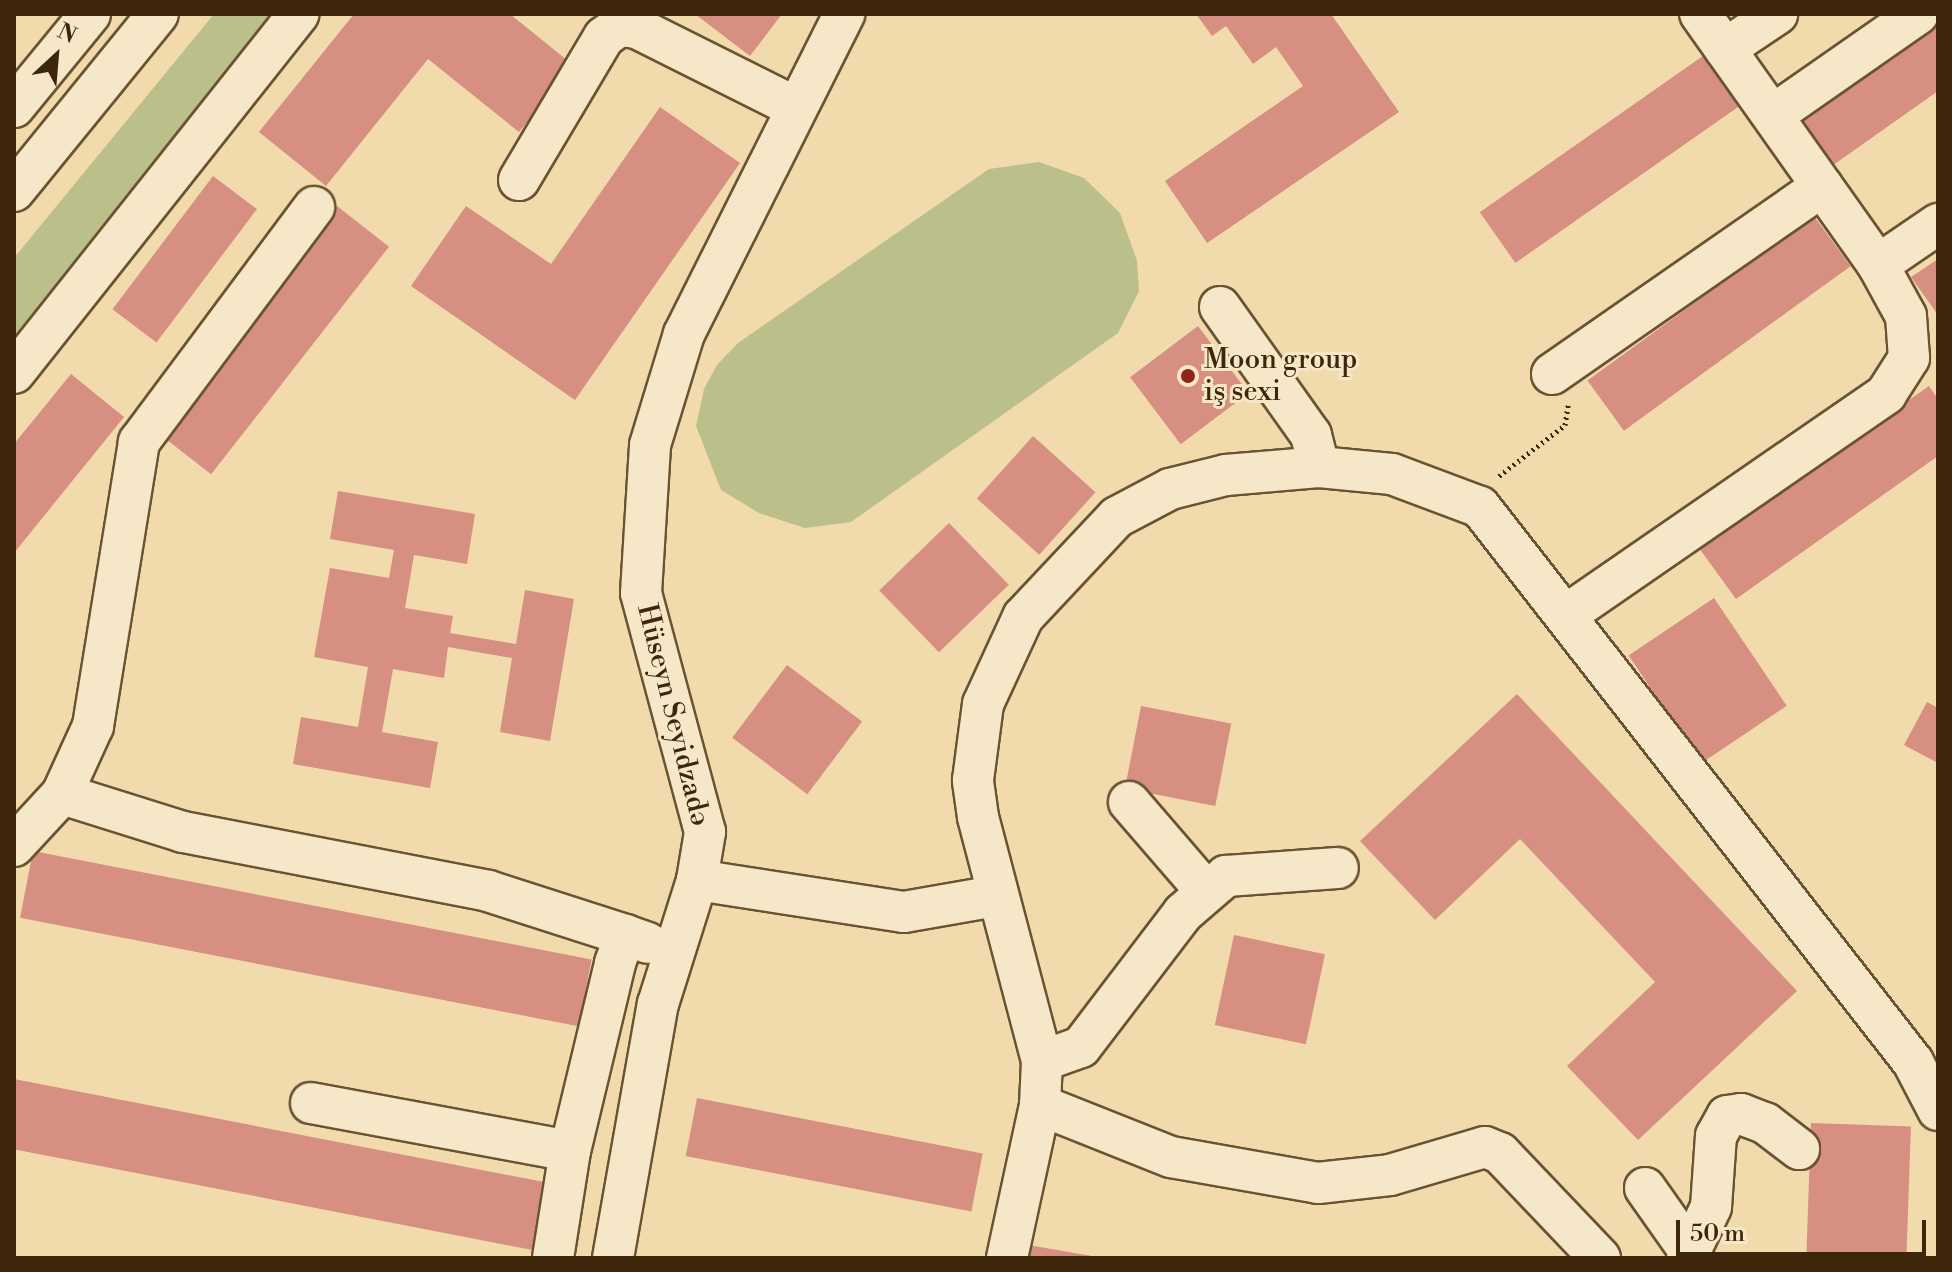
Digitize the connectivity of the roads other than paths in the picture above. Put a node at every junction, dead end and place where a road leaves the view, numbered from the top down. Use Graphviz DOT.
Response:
graph roads {
  1 [pos="90,14"];
  2 [pos="158,14"];
  3 [pos="299,14"];
  4 [pos="844,14"];
  5 [pos="1700,14"];
  6 [pos="1777,14"];
  7 [pos="1918,14"];
  8 [pos="1725,49"];
  9 [pos="14,107"];
  10 [pos="795,107"];
  11 [pos="1773,115"];
  12 [pos="519,180"];
  13 [pos="1822,186"];
  14 [pos="14,191"];
  15 [pos="314,207"];
  16 [pos="1938,224"];
  17 [pos="1878,265"];
  18 [pos="1220,307"];
  19 [pos="14,373"];
  20 [pos="1552,374"];
  21 [pos="1319,467"];
  22 [pos="1566,615"];
  23 [pos="62,794"];
  24 [pos="1129,802"];
  25 [pos="14,845"];
  26 [pos="1338,868"];
  27 [pos="697,880"];
  28 [pos="1205,890"];
  29 [pos="996,896"];
  30 [pos="625,935"];
  31 [pos="673,952"];
  32 [pos="1042,1061"];
  33 [pos="311,1103"];
  34 [pos="1040,1105"];
  35 [pos="1938,1110"];
  36 [pos="1799,1149"];
  37 [pos="570,1151"];
  38 [pos="1645,1188"];
  39 [pos="1687,1253"];
  40 [pos="553,1258"];
  41 [pos="613,1258"];
  42 [pos="1007,1258"];
  43 [pos="1600,1258"];
  1 -- 9 [label="street"];
  2 -- 14 [label="street"];
  3 -- 19 [label="street"];
  4 -- 10 [label="street, Hüseyn Seyidzadə"];
  5 -- 8 [label="street"];
  6 -- 8 [label="street"];
  7 -- 11 [label="street"];
  8 -- 11 [label="street"];
  10 -- 12 [label="street"];
  10 -- 27 [label="street, Hüseyn Seyidzadə"];
  11 -- 13 [label="street"];
  13 -- 17 [label="street"];
  13 -- 20 [label="street"];
  15 -- 23 [label="street"];
  16 -- 17 [label="street"];
  17 -- 22 [label="street"];
  18 -- 21 [label="street"];
  21 -- 22 [label="street"];
  21 -- 29 [label="street"];
  22 -- 35 [label="street"];
  23 -- 25 [label="street"];
  23 -- 30 [label="street"];
  24 -- 28 [label="street"];
  26 -- 28 [label="street"];
  27 -- 29 [label="street"];
  27 -- 31 [label="street, Hüseyn Seyidzadə"];
  28 -- 32 [label="street"];
  29 -- 32 [label="street"];
  30 -- 31 [label="street"];
  30 -- 37 [label="street"];
  31 -- 41 [label="street, Hüseyn Seyidzadə"];
  32 -- 34 [label="street"];
  33 -- 37 [label="street"];
  34 -- 42 [label="street"];
  34 -- 43 [label="street"];
  36 -- 39 [label="street"];
  37 -- 40 [label="street"];
  38 -- 39 [label="street"];
}
